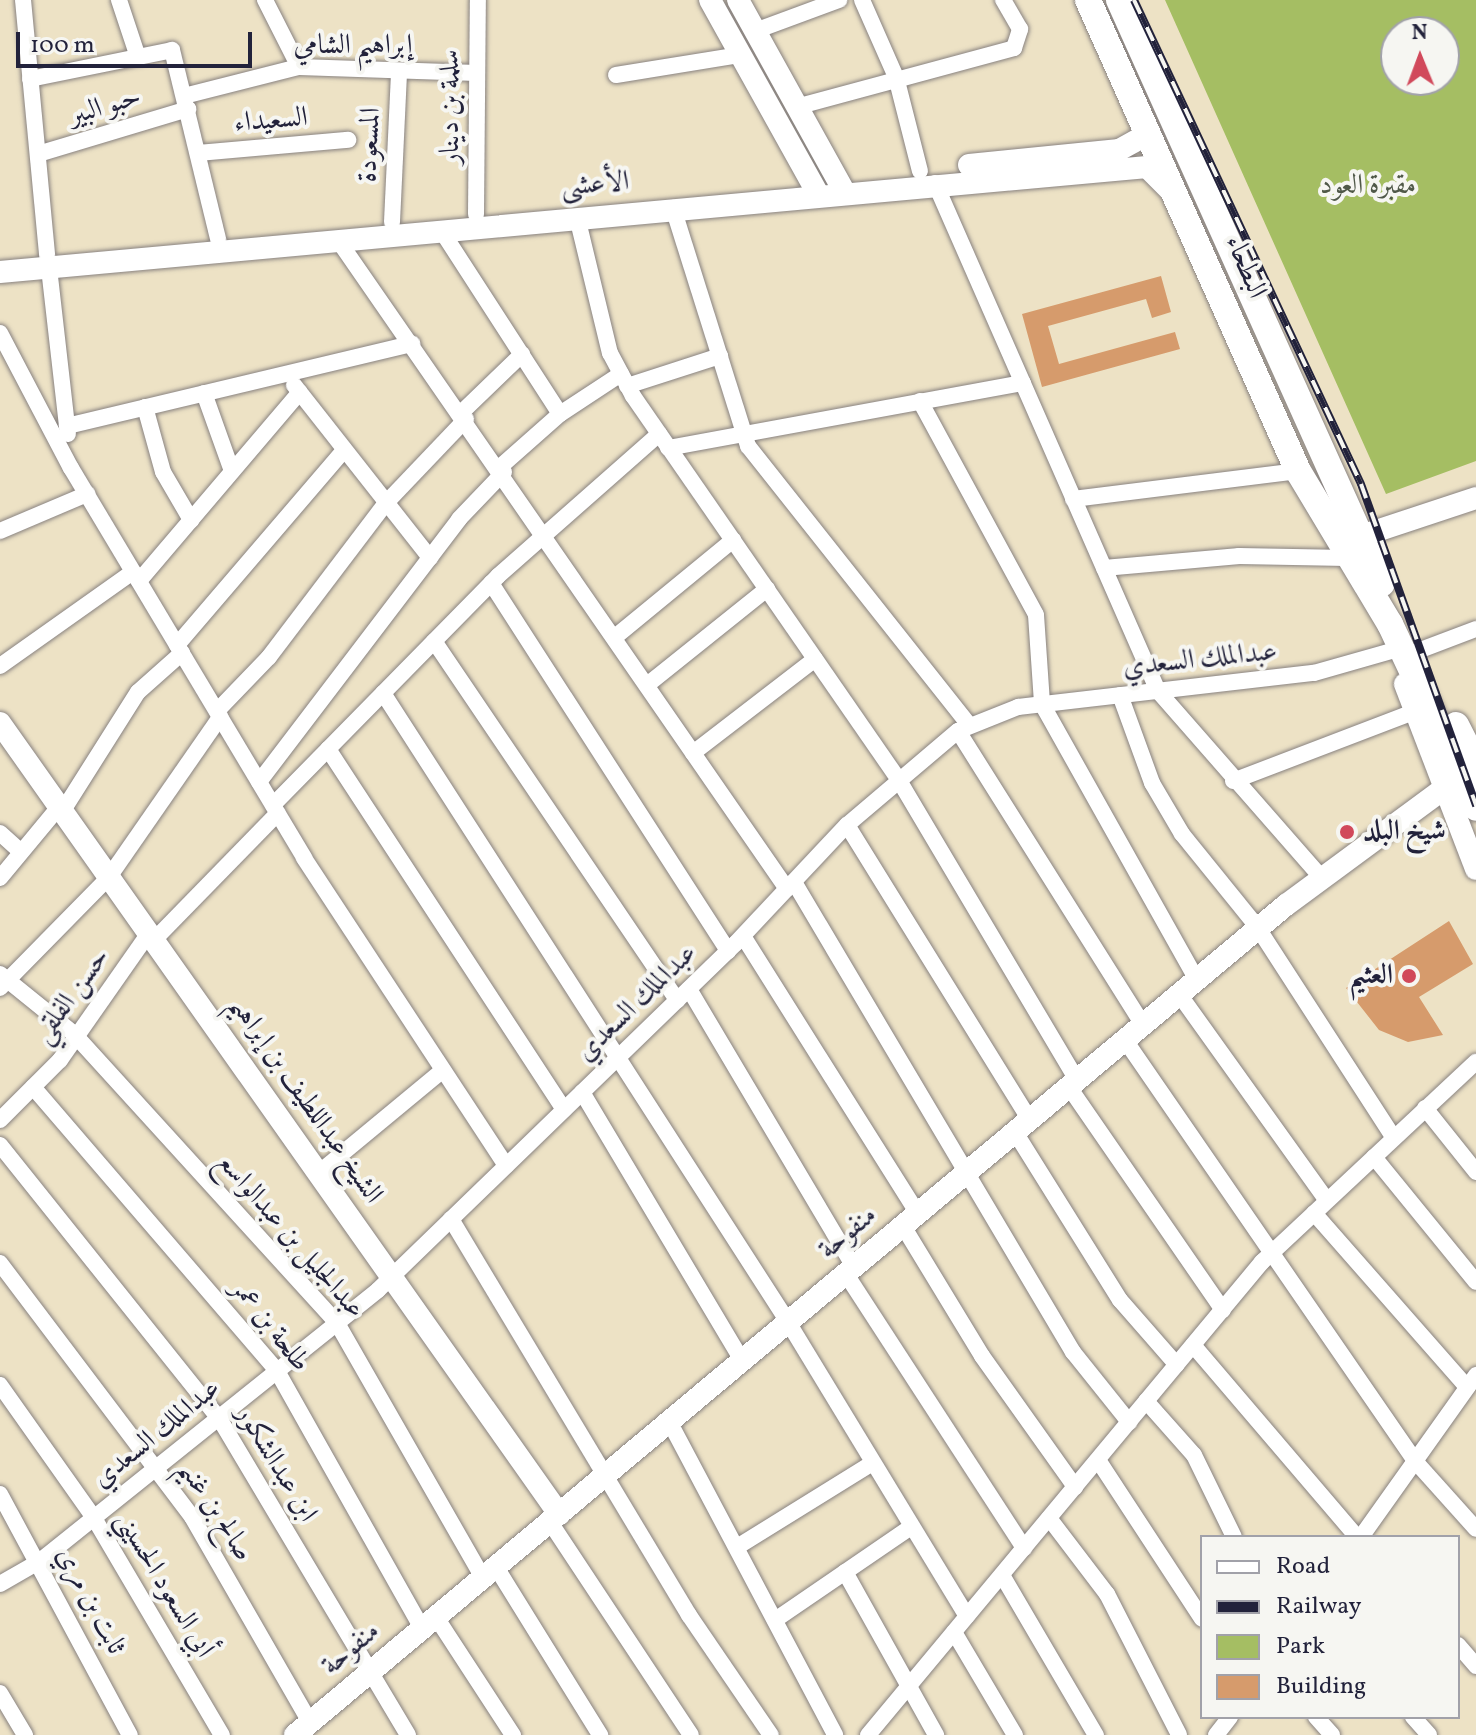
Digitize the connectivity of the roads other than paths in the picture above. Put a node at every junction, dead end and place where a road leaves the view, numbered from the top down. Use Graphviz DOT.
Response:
graph roads {
  1 [pos="23,0"];
  2 [pos="119,0"];
  3 [pos="265,0"];
  4 [pos="478,0"];
  5 [pos="710,0"];
  6 [pos="738,0"];
  7 [pos="839,0"];
  8 [pos="862,0"];
  9 [pos="1003,0"];
  10 [pos="1088,0"];
  11 [pos="1119,0"];
  12 [pos="755,31"];
  13 [pos="740,55"];
  14 [pos="138,57"];
  15 [pos="299,67"];
  16 [pos="399,71"];
  17 [pos="477,73"];
  18 [pos="616,75"];
  19 [pos="896,77"];
  20 [pos="30,79"];
  21 [pos="186,102"];
  22 [pos="796,107"];
  23 [pos="1150,133"];
  24 [pos="348,140"];
  25 [pos="198,153"];
  26 [pos="38,154"];
  27 [pos="928,177"];
  28 [pos="841,185"];
  29 [pos="815,188"];
  30 [pos="1181,202"];
  31 [pos="673,208"];
  32 [pos="476,214"];
  33 [pos="577,217"];
  34 [pos="392,222"];
  35 [pos="441,230"];
  36 [pos="218,239"];
  37 [pos="338,240"];
  38 [pos="0,259"];
  39 [pos="48,261"];
  40 [pos="0,272"];
  41 [pos="0,333"];
  42 [pos="412,344"];
  43 [pos="522,354"];
  44 [pos="720,356"];
  45 [pos="286,374"];
  46 [pos="624,380"];
  47 [pos="1023,383"];
  48 [pos="300,392"];
  49 [pos="204,393"];
  50 [pos="920,401"];
  51 [pos="145,407"];
  52 [pos="560,414"];
  53 [pos="464,416"];
  54 [pos="67,426"];
  55 [pos="743,430"];
  56 [pos="664,441"];
  57 [pos="344,450"];
  58 [pos="71,468"];
  59 [pos="502,470"];
  60 [pos="232,471"];
  61 [pos="1298,471"];
  62 [pos="87,494"];
  63 [pos="1476,498"];
  64 [pos="1073,499"];
  65 [pos="386,503"];
  66 [pos="191,520"];
  67 [pos="0,531"];
  68 [pos="547,535"];
  69 [pos="733,540"];
  70 [pos="1353,548"];
  71 [pos="430,558"];
  72 [pos="1104,568"];
  73 [pos="136,576"];
  74 [pos="491,583"];
  75 [pos="767,589"];
  76 [pos="1476,629"];
  77 [pos="615,637"];
  78 [pos="434,641"];
  79 [pos="180,649"];
  80 [pos="1405,654"];
  81 [pos="815,659"];
  82 [pos="0,666"];
  83 [pos="647,685"];
  84 [pos="1158,691"];
  85 [pos="383,693"];
  86 [pos="1120,695"];
  87 [pos="1042,704"];
  88 [pos="1416,711"];
  89 [pos="218,714"];
  90 [pos="0,723"];
  91 [pos="963,728"];
  92 [pos="328,749"];
  93 [pos="693,753"];
  94 [pos="1476,764"];
  95 [pos="897,777"];
  96 [pos="1233,781"];
  97 [pos="259,782"];
  98 [pos="1446,787"];
  99 [pos="1476,808"];
  100 [pos="275,809"];
  101 [pos="61,810"];
  102 [pos="847,825"];
  103 [pos="0,833"];
  104 [pos="21,852"];
  105 [pos="1476,869"];
  106 [pos="109,877"];
  107 [pos="1321,877"];
  108 [pos="0,878"];
  109 [pos="790,885"];
  110 [pos="1258,928"];
  111 [pos="743,936"];
  112 [pos="152,937"];
  113 [pos="728,951"];
  114 [pos="2,980"];
  115 [pos="1197,980"];
  116 [pos="1179,994"];
  117 [pos="683,995"];
  118 [pos="1143,1025"];
  119 [pos="74,1034"];
  120 [pos="1125,1040"];
  121 [pos="619,1056"];
  122 [pos="1476,1062"];
  123 [pos="443,1070"];
  124 [pos="1073,1084"];
  125 [pos="33,1087"];
  126 [pos="582,1092"];
  127 [pos="1425,1108"];
  128 [pos="564,1110"];
  129 [pos="0,1120"];
  130 [pos="1022,1126"];
  131 [pos="1394,1138"];
  132 [pos="0,1145"];
  133 [pos="1374,1157"];
  134 [pos="506,1166"];
  135 [pos="321,1171"];
  136 [pos="1476,1172"];
  137 [pos="966,1173"];
  138 [pos="1327,1201"];
  139 [pos="1314,1213"];
  140 [pos="451,1219"];
  141 [pos="910,1220"];
  142 [pos="1273,1252"];
  143 [pos="0,1263"];
  144 [pos="850,1270"];
  145 [pos="392,1276"];
  146 [pos="1476,1282"];
  147 [pos="1223,1310"];
  148 [pos="788,1322"];
  149 [pos="337,1323"];
  150 [pos="1193,1345"];
  151 [pos="742,1360"];
  152 [pos="1177,1365"];
  153 [pos="277,1371"];
  154 [pos="1472,1381"];
  155 [pos="3,1395"];
  156 [pos="1146,1401"];
  157 [pos="219,1418"];
  158 [pos="669,1421"];
  159 [pos="1129,1422"];
  160 [pos="1098,1460"];
  161 [pos="1415,1461"];
  162 [pos="871,1464"];
  163 [pos="156,1468"];
  164 [pos="604,1477"];
  165 [pos="1075,1487"];
  166 [pos="0,1494"];
  167 [pos="94,1518"];
  168 [pos="554,1518"];
  169 [pos="1049,1518"];
  170 [pos="911,1527"];
  171 [pos="1476,1529"];
  172 [pos="1233,1535"];
  173 [pos="1357,1535"];
  174 [pos="1360,1535"];
  175 [pos="737,1547"];
  176 [pos="1024,1548"];
  177 [pos="40,1561"];
  178 [pos="489,1572"];
  179 [pos="845,1572"];
  180 [pos="1002,1575"];
  181 [pos="0,1584"];
  182 [pos="967,1616"];
  183 [pos="1200,1616"];
  184 [pos="775,1620"];
  185 [pos="429,1623"];
  186 [pos="954,1632"];
  187 [pos="1460,1647"];
  188 [pos="1476,1666"];
  189 [pos="368,1674"];
  190 [pos="908,1688"];
  191 [pos="0,1693"];
  192 [pos="1228,1719"];
  193 [pos="1318,1719"];
  194 [pos="1415,1719"];
  195 [pos="302,1729"];
  196 [pos="25,1735"];
  197 [pos="130,1735"];
  198 [pos="222,1735"];
  199 [pos="408,1735"];
  200 [pos="513,1735"];
  201 [pos="600,1735"];
  202 [pos="691,1735"];
  203 [pos="771,1735"];
  204 [pos="835,1735"];
  205 [pos="868,1735"];
  206 [pos="936,1735"];
  207 [pos="1015,1735"];
  208 [pos="1096,1735"];
  209 [pos="1179,1735"];
  210 [pos="1216,1735"];
  211 [pos="1332,1735"];
  212 [pos="1429,1735"];
  1 -- 20 [label="street"];
  2 -- 14 [label="street"];
  3 -- 15 [label="street"];
  4 -- 17 [label="street, سلمة بن دينار"];
  5 -- 13 [label="street"];
  6 -- 12 [label="street"];
  7 -- 12 [label="street"];
  8 -- 19 [label="street"];
  9 -- 19 [label="street"];
  10 -- 23 [label="main road, البطحاء"];
  11 -- 70 [label="main road, البطحاء"];
  12 -- 22 [label="street"];
  13 -- 18 [label="street"];
  13 -- 29 [label="street"];
  14 -- 20 [label="street"];
  14 -- 21 [label="street"];
  15 -- 16 [label="street, إبراهيم الشامي"];
  15 -- 21 [label="street, إبراهيم الشامي"];
  16 -- 17 [label="street, إبراهيم الشامي"];
  16 -- 34 [label="street, المسعودة"];
  17 -- 32 [label="street, سلمة بن دينار"];
  19 -- 22 [label="street"];
  19 -- 27 [label="street"];
  20 -- 26 [label="street"];
  21 -- 25 [label="street"];
  21 -- 26 [label="street, حبو البير"];
  22 -- 28 [label="street"];
  23 -- 27 [label="street, الأعشى"];
  23 -- 30 [label="main road, البطحاء"];
  24 -- 25 [label="street, السعيداء"];
  25 -- 36 [label="street"];
  26 -- 39 [label="street"];
  27 -- 28 [label="street, الأعشى"];
  27 -- 30 [label="street, الأعشى"];
  27 -- 47 [label="street"];
  28 -- 29 [label="street, الأعشى"];
  29 -- 31 [label="street, الأعشى"];
  29 -- 32 [label="street, الأعشى"];
  30 -- 61 [label="main road, البطحاء"];
  31 -- 33 [label="street, الأعشى"];
  31 -- 44 [label="street"];
  32 -- 34 [label="street, الأعشى"];
  33 -- 35 [label="street, الأعشى"];
  33 -- 46 [label="street"];
  34 -- 36 [label="street, الأعشى"];
  35 -- 37 [label="street, الأعشى"];
  35 -- 43 [label="street"];
  36 -- 39 [label="street, الأعشى"];
  37 -- 39 [label="street, الأعشى"];
  37 -- 42 [label="street"];
  38 -- 39 [label="street, الأعشى"];
  39 -- 40 [label="street, الأعشى"];
  39 -- 54 [label="street"];
  41 -- 58 [label="street"];
  42 -- 45 [label="street"];
  42 -- 53 [label="street"];
  43 -- 52 [label="street"];
  43 -- 53 [label="street"];
  44 -- 46 [label="street"];
  44 -- 55 [label="street"];
  45 -- 48 [label="street"];
  45 -- 49 [label="street"];
  46 -- 52 [label="street"];
  46 -- 56 [label="street"];
  47 -- 50 [label="street"];
  47 -- 64 [label="street"];
  48 -- 57 [label="street"];
  48 -- 60 [label="street"];
  49 -- 51 [label="street"];
  49 -- 60 [label="street"];
  50 -- 55 [label="street"];
  50 -- 87 [label="street"];
  51 -- 54 [label="street"];
  51 -- 66 [label="street"];
  52 -- 59 [label="street"];
  53 -- 59 [label="street"];
  53 -- 65 [label="street"];
  54 -- 58 [label="street"];
  55 -- 56 [label="street"];
  55 -- 91 [label="street"];
  56 -- 68 [label="street, حسن الفلقي"];
  56 -- 69 [label="street"];
  57 -- 65 [label="street"];
  57 -- 79 [label="street"];
  58 -- 62 [label="street"];
  59 -- 68 [label="street"];
  59 -- 71 [label="street"];
  60 -- 66 [label="street"];
  61 -- 64 [label="street"];
  61 -- 70 [label="main road, البطحاء"];
  62 -- 67 [label="street"];
  62 -- 73 [label="street"];
  63 -- 70 [label="street"];
  64 -- 72 [label="street"];
  65 -- 71 [label="street"];
  65 -- 89 [label="street"];
  66 -- 73 [label="street"];
  68 -- 74 [label="street, حسن الفلقي"];
  68 -- 77 [label="street"];
  69 -- 75 [label="street"];
  69 -- 77 [label="street"];
  70 -- 72 [label="street"];
  70 -- 80 [label="main road, البطحاء"];
  71 -- 97 [label="street"];
  72 -- 84 [label="street"];
  73 -- 79 [label="street"];
  73 -- 82 [label="street"];
  74 -- 78 [label="street, حسن الفلقي"];
  74 -- 113 [label="street"];
  75 -- 81 [label="street"];
  75 -- 83 [label="street"];
  76 -- 80 [label="street, عبدالملك السعدي"];
  77 -- 83 [label="street"];
  78 -- 85 [label="street, حسن الفلقي"];
  78 -- 117 [label="street"];
  79 -- 89 [label="street"];
  79 -- 101 [label="street"];
  80 -- 84 [label="street, عبدالملك السعدي"];
  80 -- 88 [label="street, البطحاء"];
  80 -- 94 [label="main road"];
  80 -- 99 [label="main road"];
  81 -- 93 [label="street"];
  81 -- 95 [label="street"];
  83 -- 93 [label="street"];
  84 -- 86 [label="street, عبدالملك السعدي"];
  84 -- 96 [label="street"];
  85 -- 92 [label="street, حسن الفلقي"];
  85 -- 121 [label="street"];
  86 -- 87 [label="street, عبدالملك السعدي"];
  86 -- 110 [label="street"];
  87 -- 91 [label="street, عبدالملك السعدي"];
  87 -- 115 [label="street"];
  88 -- 96 [label="street"];
  88 -- 98 [label="street, البطحاء"];
  89 -- 97 [label="street"];
  89 -- 106 [label="street"];
  90 -- 101 [label="street, الشيخ عبداللطيف بن إبراهيم"];
  91 -- 95 [label="street, عبدالملك السعدي"];
  91 -- 118 [label="street"];
  92 -- 100 [label="street, حسن الفلقي"];
  92 -- 128 [label="street"];
  93 -- 109 [label="street"];
  95 -- 102 [label="street, عبدالملك السعدي"];
  95 -- 124 [label="street"];
  96 -- 107 [label="street"];
  97 -- 100 [label="street"];
  98 -- 105 [label="street, البطحاء"];
  98 -- 107 [label="street, منفوحة"];
  100 -- 112 [label="street, حسن الفلقي"];
  100 -- 123 [label="street"];
  101 -- 104 [label="street"];
  101 -- 106 [label="street, الشيخ عبداللطيف بن إبراهيم"];
  102 -- 109 [label="street, عبدالملك السعدي"];
  102 -- 130 [label="street"];
  103 -- 104 [label="street"];
  104 -- 108 [label="street"];
  106 -- 112 [label="street, الشيخ عبداللطيف بن إبراهيم"];
  106 -- 114 [label="street"];
  107 -- 110 [label="street, منفوحة"];
  109 -- 111 [label="street, عبدالملك السعدي"];
  109 -- 137 [label="street"];
  110 -- 115 [label="street, منفوحة"];
  110 -- 131 [label="street"];
  111 -- 113 [label="street, عبدالملك السعدي"];
  111 -- 141 [label="street"];
  112 -- 119 [label="street, حسن الفلقي"];
  112 -- 135 [label="street, الشيخ عبداللطيف بن إبراهيم"];
  113 -- 117 [label="street, عبدالملك السعدي"];
  114 -- 119 [label="street, عبدالجليل بن عبدالواسع"];
  115 -- 116 [label="street, منفوحة"];
  116 -- 118 [label="street, منفوحة"];
  116 -- 138 [label="street"];
  117 -- 121 [label="street, عبدالملك السعدي"];
  117 -- 144 [label="street"];
  118 -- 120 [label="street, منفوحة"];
  119 -- 125 [label="street, حسن الفلقي"];
  119 -- 149 [label="street, عبدالجليل بن عبدالواسع"];
  120 -- 124 [label="street, منفوحة"];
  120 -- 142 [label="street"];
  121 -- 126 [label="street, عبدالملك السعدي"];
  121 -- 148 [label="street"];
  122 -- 127 [label="street"];
  123 -- 134 [label="street"];
  123 -- 135 [label="street"];
  124 -- 130 [label="street, منفوحة"];
  124 -- 147 [label="street"];
  125 -- 129 [label="street, حسن الفلقي"];
  125 -- 153 [label="street, طلحة بن عمر"];
  126 -- 128 [label="street, عبدالملك السعدي"];
  126 -- 151 [label="street"];
  127 -- 131 [label="street"];
  127 -- 136 [label="street"];
  128 -- 134 [label="street, عبدالملك السعدي"];
  130 -- 137 [label="street, منفوحة"];
  130 -- 152 [label="street"];
  131 -- 133 [label="street"];
  132 -- 157 [label="street, ابن عبدالشكور"];
  133 -- 138 [label="street"];
  133 -- 146 [label="street"];
  134 -- 140 [label="street, عبدالملك السعدي"];
  135 -- 145 [label="street, الشيخ عبداللطيف بن إبراهيم"];
  137 -- 141 [label="street, منفوحة"];
  137 -- 159 [label="street"];
  138 -- 139 [label="street"];
  139 -- 142 [label="street"];
  139 -- 154 [label="street"];
  140 -- 145 [label="street, عبدالملك السعدي"];
  140 -- 164 [label="street"];
  141 -- 144 [label="street, منفوحة"];
  141 -- 165 [label="street"];
  142 -- 147 [label="street"];
  142 -- 161 [label="street"];
  143 -- 163 [label="street, صالح بن غنيم"];
  144 -- 148 [label="street, منفوحة"];
  144 -- 176 [label="street"];
  145 -- 149 [label="street, عبدالملك السعدي"];
  145 -- 168 [label="street, الشيخ عبداللطيف بن إبراهيم"];
  147 -- 150 [label="street"];
  148 -- 151 [label="street, منفوحة"];
  148 -- 162 [label="street"];
  149 -- 153 [label="street, عبدالملك السعدي"];
  149 -- 178 [label="street, عبدالجليل بن عبدالواسع"];
  150 -- 152 [label="street"];
  150 -- 173 [label="street"];
  151 -- 158 [label="street, منفوحة"];
  152 -- 156 [label="street"];
  153 -- 157 [label="street, عبدالملك السعدي"];
  153 -- 185 [label="street, طلحة بن عمر"];
  154 -- 161 [label="street"];
  155 -- 167 [label="street, أبي السعود الحسيني"];
  156 -- 159 [label="street"];
  156 -- 172 [label="street"];
  157 -- 163 [label="street, عبدالملك السعدي"];
  157 -- 189 [label="street, ابن عبدالشكور"];
  158 -- 164 [label="street, منفوحة"];
  158 -- 175 [label="street"];
  159 -- 160 [label="street"];
  160 -- 165 [label="street"];
  160 -- 183 [label="street"];
  161 -- 171 [label="street"];
  161 -- 174 [label="street"];
  162 -- 170 [label="street"];
  162 -- 175 [label="street"];
  163 -- 167 [label="street, عبدالملك السعدي"];
  163 -- 195 [label="street, صالح بن غنيم"];
  164 -- 168 [label="street, منفوحة"];
  164 -- 203 [label="street"];
  165 -- 169 [label="street"];
  166 -- 177 [label="street, ثابت بن مري"];
  167 -- 177 [label="street, عبدالملك السعدي"];
  167 -- 198 [label="street, أبي السعود الحسيني"];
  168 -- 178 [label="street, منفوحة"];
  168 -- 202 [label="street"];
  169 -- 176 [label="street"];
  169 -- 209 [label="street"];
  170 -- 179 [label="street"];
  170 -- 182 [label="street"];
  175 -- 184 [label="street"];
  176 -- 180 [label="street"];
  177 -- 181 [label="street, عبدالملك السعدي"];
  177 -- 197 [label="street, ثابت بن مري"];
  178 -- 185 [label="street, منفوحة"];
  178 -- 201 [label="street, عبدالجليل بن عبدالواسع"];
  179 -- 184 [label="street"];
  179 -- 190 [label="street"];
  180 -- 182 [label="street"];
  180 -- 208 [label="street"];
  182 -- 186 [label="street"];
  184 -- 204 [label="street"];
  185 -- 189 [label="street, منفوحة"];
  185 -- 200 [label="street, طلحة بن عمر"];
  186 -- 190 [label="street"];
  186 -- 207 [label="street"];
  187 -- 188 [label="street"];
  189 -- 195 [label="street, منفوحة"];
  189 -- 199 [label="street, ابن عبدالشكور"];
  190 -- 205 [label="street"];
  190 -- 206 [label="street"];
  191 -- 196 [label="street"];
  192 -- 210 [label="street"];
  193 -- 211 [label="street"];
  194 -- 212 [label="street"];
}
